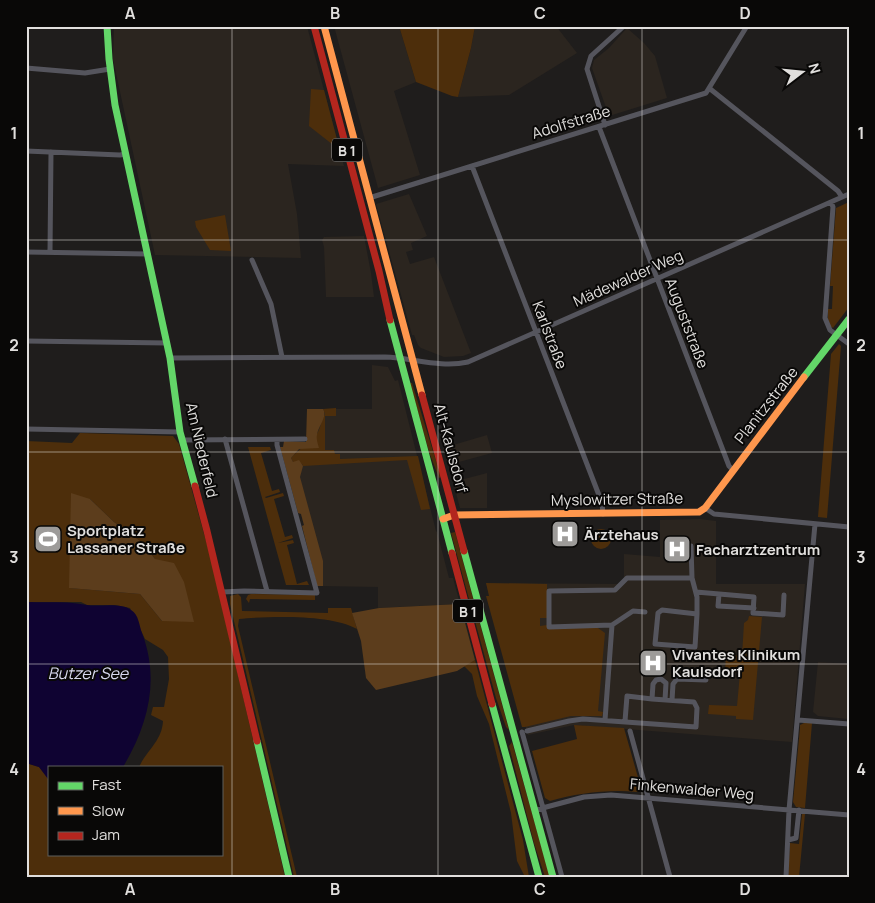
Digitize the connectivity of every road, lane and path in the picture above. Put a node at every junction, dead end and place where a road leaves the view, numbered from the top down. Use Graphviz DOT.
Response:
graph roads {
  1 [pos="107,26"];
  2 [pos="314,26"];
  3 [pos="324,26"];
  4 [pos="624,26"];
  5 [pos="747,26"];
  6 [pos="26,68"];
  7 [pos="110,69"];
  8 [pos="709,88"];
  9 [pos="605,125"];
  10 [pos="599,127"];
  11 [pos="26,151"];
  12 [pos="51,152"];
  13 [pos="126,154"];
  14 [pos="472,166"];
  15 [pos="849,194"];
  16 [pos="842,197"];
  17 [pos="369,198"];
  18 [pos="831,202"];
  19 [pos="26,252"];
  20 [pos="50,252"];
  21 [pos="148,254"];
  22 [pos="252,260"];
  23 [pos="657,279"];
  24 [pos="849,319"];
  25 [pos="536,333"];
  26 [pos="837,335"];
  27 [pos="26,341"];
  28 [pos="167,343"];
  29 [pos="849,344"];
  30 [pos="282,357"];
  31 [pos="399,357"];
  32 [pos="170,358"];
  33 [pos="412,359"];
  34 [pos="26,429"];
  35 [pos="181,436"];
  36 [pos="226,439"];
  37 [pos="305,439"];
  38 [pos="277,440"];
  39 [pos="733,470"];
  40 [pos="705,508"];
  41 [pos="603,514"];
  42 [pos="454,515"];
  43 [pos="443,519"];
  44 [pos="815,524"];
  45 [pos="849,527"];
  46 [pos="691,546"];
  47 [pos="692,578"];
  48 [pos="267,591"];
  49 [pos="222,592"];
  50 [pos="696,592"];
  51 [pos="719,594"];
  52 [pos="784,595"];
  53 [pos="754,608"];
  54 [pos="658,613"];
  55 [pos="697,614"];
  56 [pos="612,625"];
  57 [pos="706,680"];
  58 [pos="652,699"];
  59 [pos="665,700"];
  60 [pos="672,700"];
  61 [pos="605,720"];
  62 [pos="798,720"];
  63 [pos="625,721"];
  64 [pos="849,724"];
  65 [pos="630,731"];
  66 [pos="648,797"];
  67 [pos="543,808"];
  68 [pos="534,810"];
  69 [pos="789,810"];
  70 [pos="799,810"];
  71 [pos="849,815"];
  72 [pos="788,840"];
  73 [pos="289,877"];
  74 [pos="539,877"];
  75 [pos="553,877"];
  76 [pos="562,877"];
  77 [pos="670,877"];
  78 [pos="786,877"];
  1 -- 7 [label="main road, Am Niederfeld"];
  2 -- 31 [label="main road, Alt-Kaulsdorf / B 1"];
  3 -- 17 [label="main road, Alt-Kaulsdorf / B 1"];
  4 -- 9 [label="street"];
  5 -- 8 [label="street"];
  6 -- 7 [label="street"];
  7 -- 13 [label="main road, Am Niederfeld"];
  8 -- 9 [label="street, Adolfstraße"];
  8 -- 16 [label="street"];
  9 -- 10 [label="street, Adolfstraße"];
  10 -- 14 [label="street, Adolfstraße"];
  10 -- 23 [label="street, Auguststraße"];
  11 -- 12 [label="street"];
  12 -- 13 [label="street"];
  12 -- 20 [label="street"];
  13 -- 21 [label="main road, Am Niederfeld"];
  14 -- 17 [label="street, Adolfstraße"];
  14 -- 25 [label="street, Karlstraße"];
  15 -- 16 [label="street, Mädewalder Weg"];
  16 -- 18 [label="street, Mädewalder Weg"];
  17 -- 33 [label="main road, Alt-Kaulsdorf / B 1"];
  18 -- 23 [label="street, Mädewalder Weg"];
  18 -- 26 [label="street"];
  19 -- 20 [label="street"];
  20 -- 21 [label="street"];
  21 -- 28 [label="main road, Am Niederfeld"];
  22 -- 30 [label="street"];
  23 -- 25 [label="street, Mädewalder Weg"];
  23 -- 39 [label="street, Auguststraße"];
  24 -- 26 [label="main road, Planitzstraße"];
  25 -- 33 [label="street, Mädewalder Weg"];
  25 -- 41 [label="street, Karlstraße"];
  26 -- 29 [label="street"];
  26 -- 39 [label="main road, Planitzstraße"];
  27 -- 28 [label="street"];
  28 -- 32 [label="main road, Am Niederfeld"];
  30 -- 31 [label="street, Mädewalder Weg"];
  30 -- 32 [label="street, Mädewalder Weg"];
  31 -- 33 [label="street, Mädewalder Weg"];
  31 -- 43 [label="main road, Alt-Kaulsdorf / B 1"];
  32 -- 35 [label="main road, Am Niederfeld"];
  33 -- 42 [label="main road, Alt-Kaulsdorf / B 1"];
  34 -- 35 [label="street"];
  35 -- 36 [label="street"];
  35 -- 49 [label="main road, Am Niederfeld"];
  36 -- 38 [label="street"];
  36 -- 48 [label="street"];
  37 -- 38 [label="street"];
  38 -- 48 [label="street"];
  39 -- 40 [label="main road, Planitzstraße"];
  40 -- 41 [label="main road, Myslowitzer Straße"];
  40 -- 44 [label="street, Myslowitzer Straße"];
  41 -- 42 [label="main road, Myslowitzer Straße"];
  42 -- 43 [label="main road, Myslowitzer Straße"];
  42 -- 68 [label="main road, Alt-Kaulsdorf / B 1"];
  43 -- 74 [label="main road, Alt-Kaulsdorf / B 1"];
  44 -- 45 [label="street, Myslowitzer Straße"];
  44 -- 62 [label="street"];
  46 -- 47 [label="street"];
  47 -- 50 [label="street"];
  47 -- 56 [label="street"];
  48 -- 49 [label="street"];
  49 -- 73 [label="main road, Am Niederfeld"];
  50 -- 51 [label="street"];
  50 -- 55 [label="street"];
  51 -- 53 [label="street"];
  51 -- 53 [label="street"];
  52 -- 53 [label="street"];
  54 -- 55 [label="street"];
  54 -- 55 [label="street"];
  54 -- 56 [label="street"];
  56 -- 61 [label="street"];
  57 -- 60 [label="street"];
  58 -- 59 [label="street"];
  58 -- 59 [label="street"];
  58 -- 63 [label="street"];
  59 -- 60 [label="street"];
  60 -- 63 [label="street"];
  61 -- 63 [label="street"];
  61 -- 67 [label="street"];
  62 -- 64 [label="street"];
  62 -- 69 [label="street"];
  65 -- 66 [label="street"];
  66 -- 67 [label="street, Finkenwalder Weg"];
  66 -- 69 [label="street, Finkenwalder Weg"];
  66 -- 77 [label="street"];
  67 -- 68 [label="street, Finkenwalder Weg"];
  67 -- 76 [label="street"];
  68 -- 75 [label="main road, Alt-Kaulsdorf / B 1"];
  69 -- 70 [label="street, Finkenwalder Weg"];
  69 -- 72 [label="street"];
  70 -- 71 [label="street, Finkenwalder Weg"];
  70 -- 72 [label="street"];
  72 -- 78 [label="street"];
}
